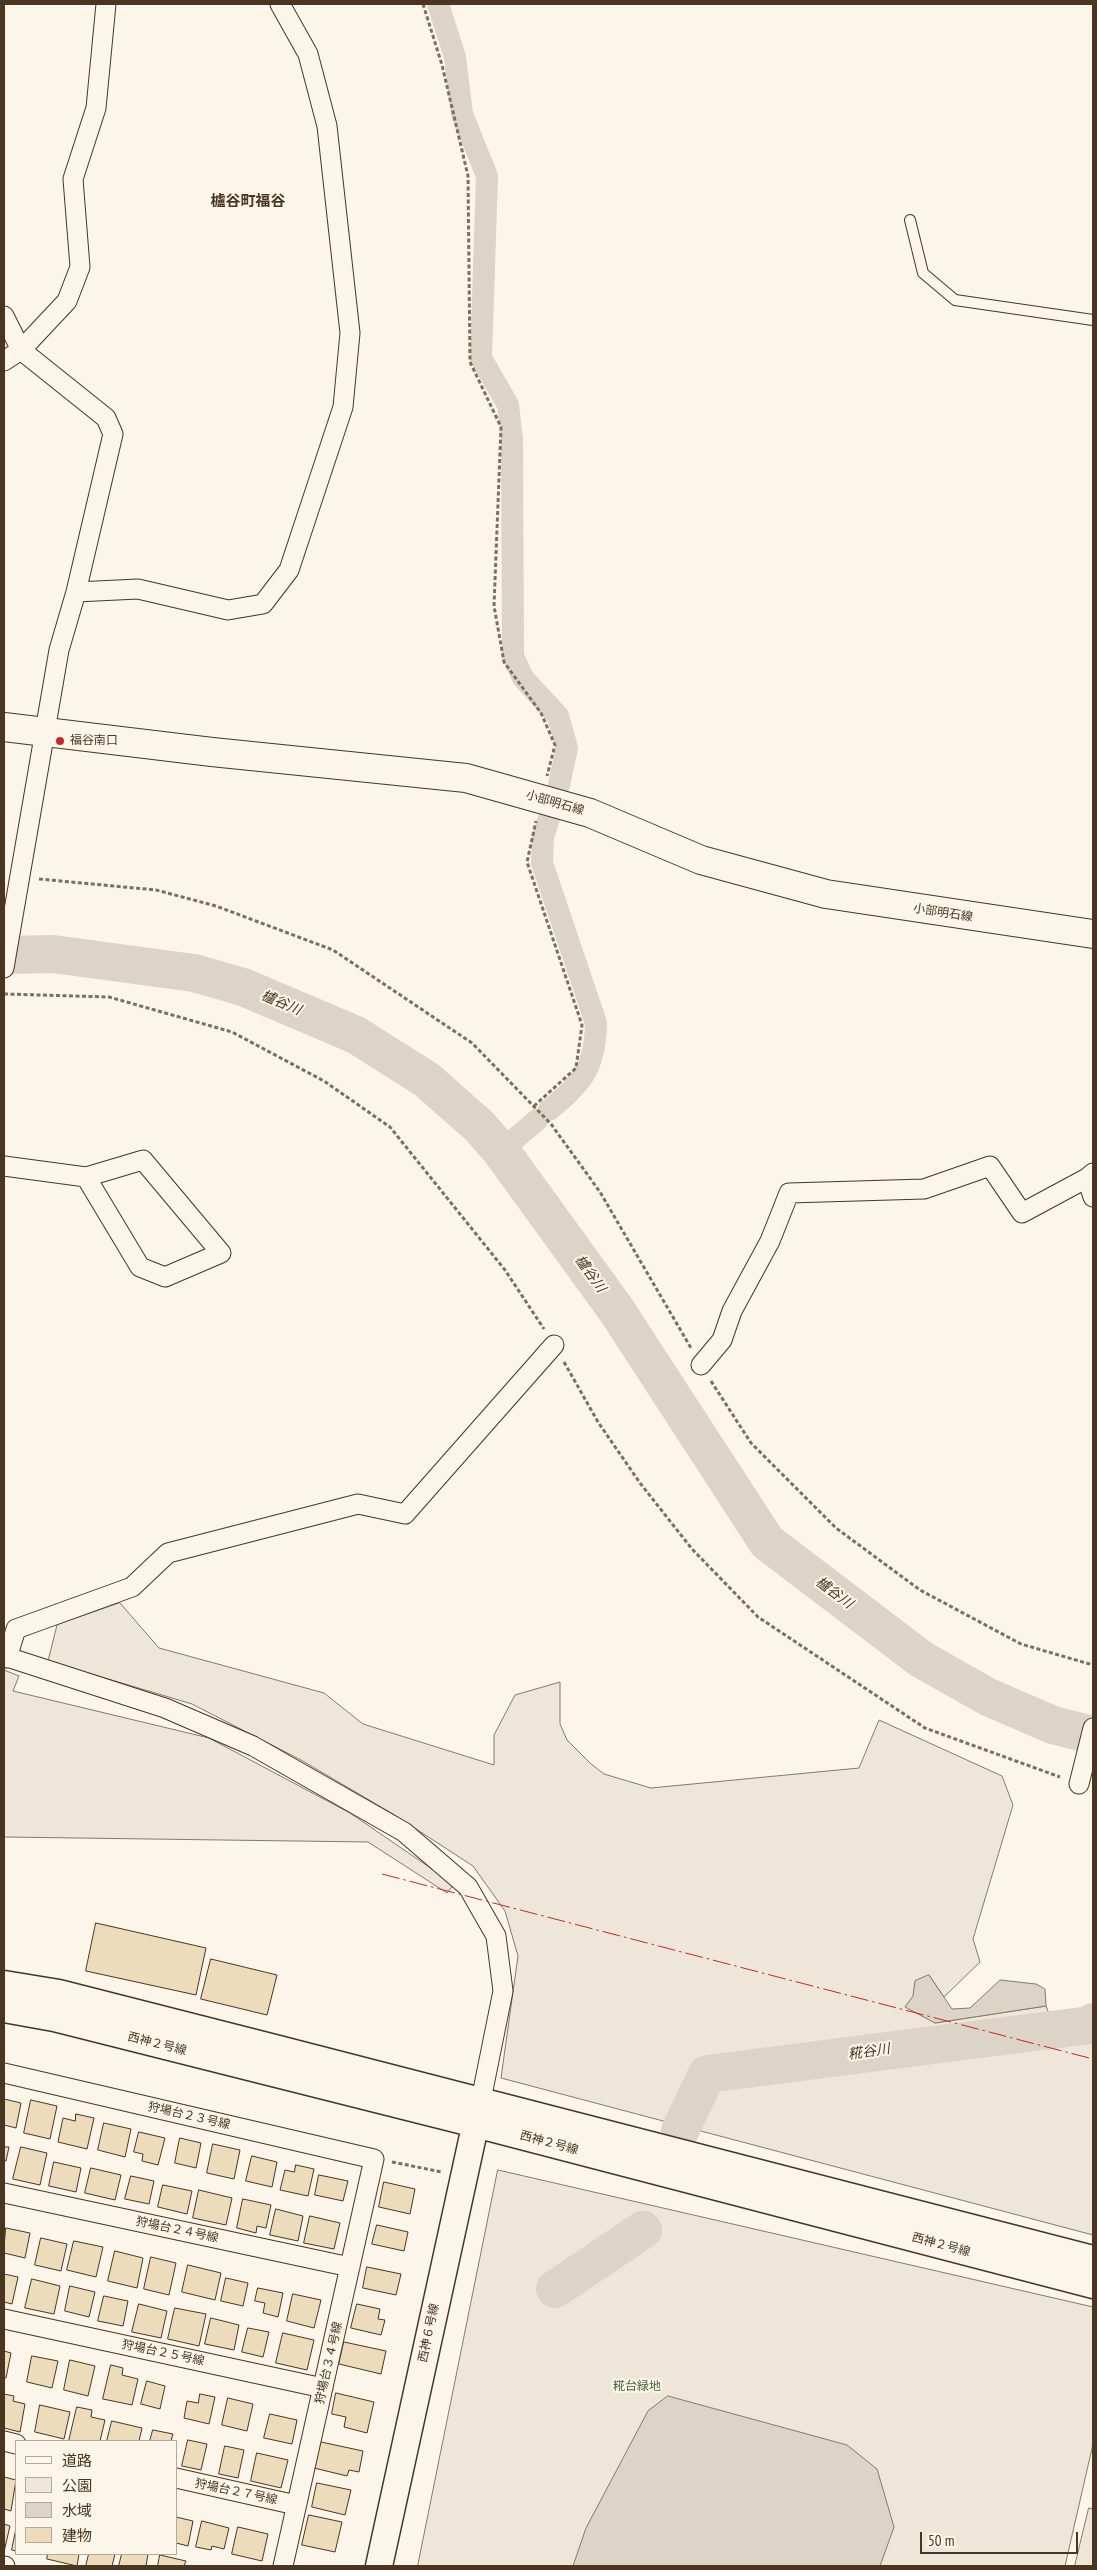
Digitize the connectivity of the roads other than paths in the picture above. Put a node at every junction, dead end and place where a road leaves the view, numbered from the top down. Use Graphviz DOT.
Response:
graph roads {
  1 [pos="106,4"];
  2 [pos="280,4"];
  3 [pos="910,220"];
  4 [pos="4,316"];
  5 [pos="1093,320"];
  6 [pos="22,350"];
  7 [pos="4,361"];
  8 [pos="76,592"];
  9 [pos="4,728"];
  10 [pos="44,732"];
  11 [pos="1093,934"];
  12 [pos="4,968"];
  13 [pos="4,1166"];
  14 [pos="1090,1176"];
  15 [pos="86,1177"];
  16 [pos="1093,1197"];
  17 [pos="554,1345"];
  18 [pos="701,1364"];
  19 [pos="5,1657"];
  20 [pos="1093,1728"];
  21 [pos="1079,1784"];
  22 [pos="4,1984"];
  23 [pos="4,2009"];
  24 [pos="4,2073"];
  25 [pos="478,2112"];
  26 [pos="374,2159"];
  27 [pos="4,2193"];
  28 [pos="1093,2259"];
  29 [pos="350,2267"];
  30 [pos="1093,2285"];
  31 [pos="4,2319"];
  32 [pos="323,2388"];
  33 [pos="178,2478"];
  34 [pos="296,2505"];
  35 [pos="283,2566"];
  36 [pos="379,2566"];
  1 -- 6 [label="street"];
  2 -- 8 [label="street"];
  3 -- 5 [label="lane"];
  4 -- 6 [label="street"];
  6 -- 7 [label="street"];
  6 -- 8 [label="street"];
  8 -- 10 [label="street"];
  9 -- 10 [label="main road, 小部明石線"];
  10 -- 11 [label="main road, 小部明石線"];
  10 -- 12 [label="street"];
  13 -- 15 [label="street"];
  14 -- 16 [label="street"];
  14 -- 18 [label="street"];
  15 -- 15 [label="street"];
  17 -- 19 [label="street"];
  19 -- 25 [label="street"];
  20 -- 21 [label="street"];
  22 -- 25 [label="street, 西神２号線"];
  23 -- 25 [label="street, 西神２号線"];
  24 -- 26 [label="street, 狩場台２３号線"];
  25 -- 28 [label="street, 西神２号線"];
  25 -- 30 [label="street, 西神２号線"];
  25 -- 36 [label="street, 西神６号線"];
  26 -- 29 [label="street, 狩場台３４号線"];
  27 -- 29 [label="street, 狩場台２４号線"];
  29 -- 32 [label="street, 狩場台３４号線"];
  31 -- 32 [label="street, 狩場台２５号線"];
  32 -- 34 [label="street, 狩場台３４号線"];
  33 -- 34 [label="street, 狩場台２７号線"];
  34 -- 35 [label="street, 狩場台３４号線"];
}
